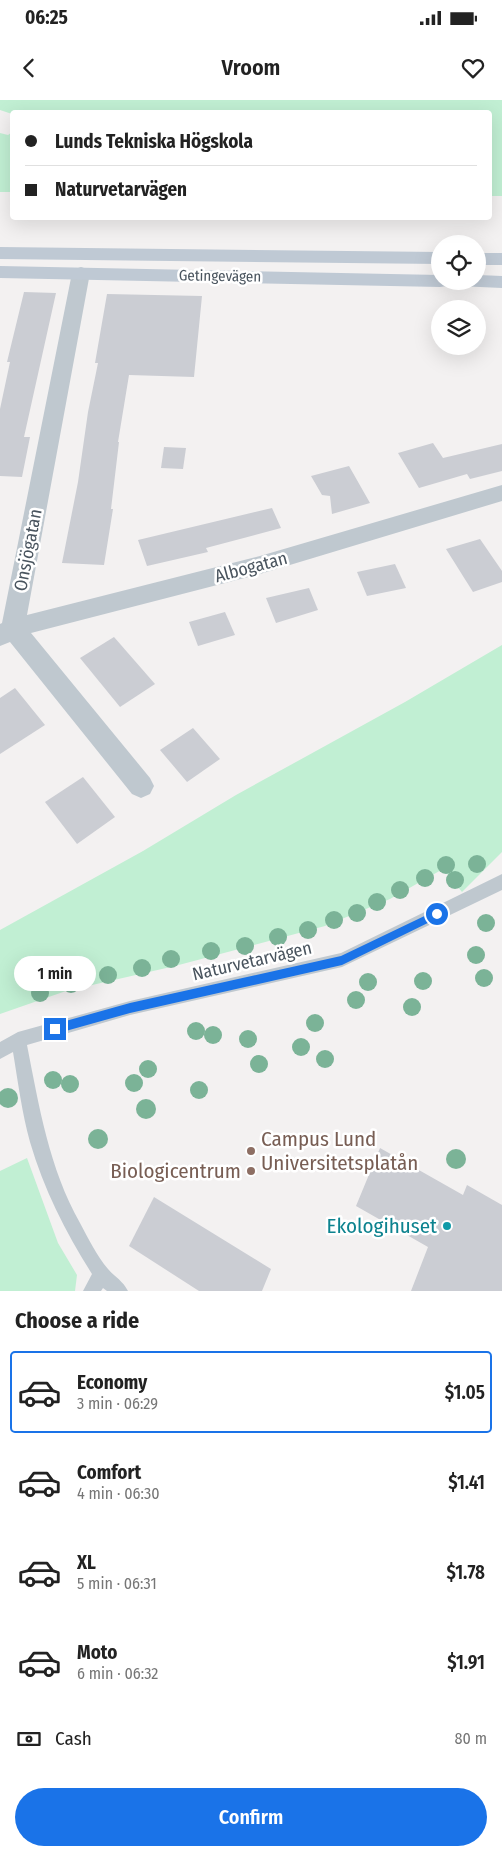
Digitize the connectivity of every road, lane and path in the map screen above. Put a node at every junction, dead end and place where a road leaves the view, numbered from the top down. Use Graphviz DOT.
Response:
graph roads {
  1 [pos="0,253"];
  2 [pos="431,258"];
  3 [pos="486,259"];
  4 [pos="502,259"];
  5 [pos="0,272"];
  6 [pos="81,273"];
  7 [pos="431,281"];
  8 [pos="486,282"];
  9 [pos="502,282"];
  10 [pos="502,493"];
  11 [pos="7,632"];
  12 [pos="141,786"];
  13 [pos="502,881"];
  14 [pos="18,1040"];
  15 [pos="0,1051"];
  16 [pos="101,1274"];
  17 [pos="92,1291"];
  18 [pos="119,1291"];
  1 -- 2 [label="main road, Getingevägen"];
  3 -- 4 [label="main road"];
  5 -- 6 [label="main road, Getingevägen"];
  6 -- 7 [label="main road, Getingevägen"];
  6 -- 11 [label="street, Onsjögatan"];
  8 -- 9 [label="main road"];
  10 -- 11 [label="street, Albogatan"];
  11 -- 12 [label="street"];
  13 -- 14 [label="lane, Naturvetarvägen"];
  14 -- 15 [label="lane, Naturvetarvägen"];
  14 -- 16 [label="lane"];
  16 -- 17 [label="lane"];
  16 -- 18 [label="lane"];
}
